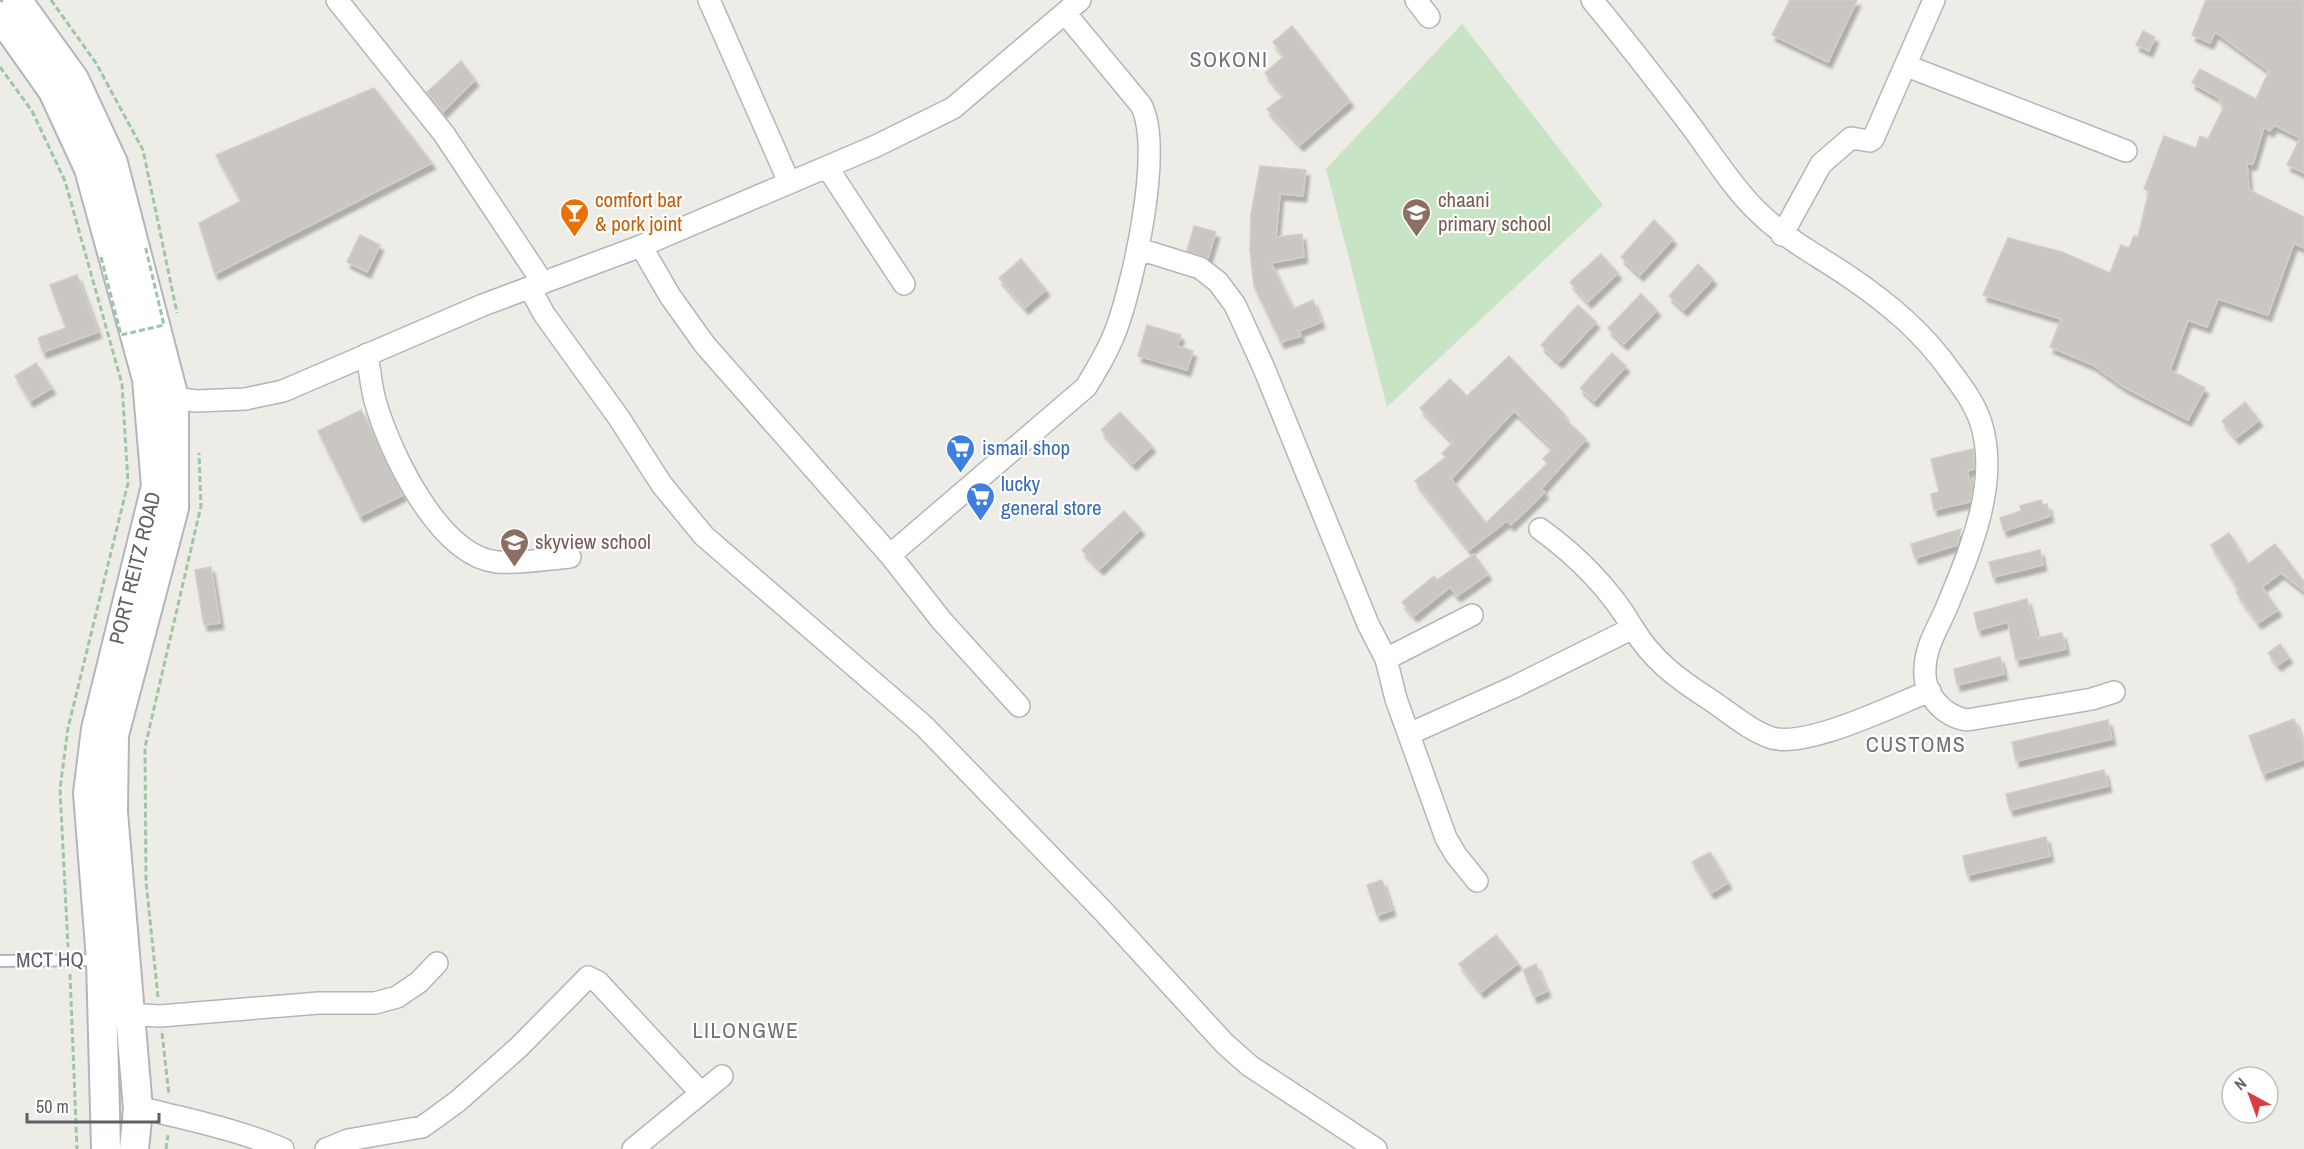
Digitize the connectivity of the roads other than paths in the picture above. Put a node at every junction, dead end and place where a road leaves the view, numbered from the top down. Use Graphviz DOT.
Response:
graph roads {
  1 [pos="17,0"];
  2 [pos="337,0"];
  3 [pos="709,0"];
  4 [pos="1416,0"];
  5 [pos="1592,0"];
  6 [pos="1934,0"];
  7 [pos="1073,7"];
  8 [pos="0,16"];
  9 [pos="1429,17"];
  10 [pos="1907,66"];
  11 [pos="2126,151"];
  12 [pos="827,167"];
  13 [pos="789,182"];
  14 [pos="1782,235"];
  15 [pos="641,246"];
  16 [pos="1138,249"];
  17 [pos="904,284"];
  18 [pos="537,285"];
  19 [pos="367,354"];
  20 [pos="174,398"];
  21 [pos="1540,529"];
  22 [pos="890,555"];
  23 [pos="570,557"];
  24 [pos="1472,615"];
  25 [pos="1633,628"];
  26 [pos="1386,659"];
  27 [pos="1930,691"];
  28 [pos="2114,692"];
  29 [pos="1019,706"];
  30 [pos="1409,734"];
  31 [pos="1477,880"];
  32 [pos="101,960"];
  33 [pos="0,961"];
  34 [pos="437,963"];
  35 [pos="130,1018"];
  36 [pos="722,1076"];
  37 [pos="701,1093"];
  38 [pos="138,1108"];
  39 [pos="106,1149"];
  40 [pos="134,1149"];
  41 [pos="283,1149"];
  42 [pos="326,1149"];
  43 [pos="633,1149"];
  44 [pos="1376,1149"];
  1 -- 20 [label="main road"];
  2 -- 18 [label="street"];
  3 -- 13 [label="street"];
  4 -- 9 [label="street"];
  5 -- 14 [label="street"];
  6 -- 10 [label="street"];
  7 -- 12 [label="street"];
  7 -- 16 [label="street"];
  8 -- 32 [label="main road, PORT REITZ ROAD"];
  10 -- 11 [label="street"];
  10 -- 14 [label="street"];
  12 -- 13 [label="street"];
  12 -- 17 [label="street"];
  13 -- 15 [label="street"];
  14 -- 27 [label="street"];
  15 -- 18 [label="street"];
  15 -- 22 [label="street"];
  16 -- 22 [label="street"];
  16 -- 26 [label="street"];
  18 -- 19 [label="street"];
  18 -- 44 [label="street"];
  19 -- 20 [label="street"];
  19 -- 23 [label="street"];
  20 -- 35 [label="main road"];
  21 -- 25 [label="street"];
  22 -- 29 [label="street"];
  24 -- 26 [label="street"];
  25 -- 27 [label="street"];
  25 -- 30 [label="street"];
  26 -- 30 [label="street"];
  27 -- 28 [label="street"];
  30 -- 31 [label="street"];
  32 -- 33 [label="lane, MCT HQ"];
  32 -- 39 [label="main road, PORT REITZ ROAD"];
  34 -- 35 [label="street"];
  35 -- 38 [label="main road"];
  36 -- 37 [label="street"];
  37 -- 42 [label="street"];
  37 -- 43 [label="street"];
  38 -- 40 [label="main road"];
  38 -- 41 [label="street"];
}
